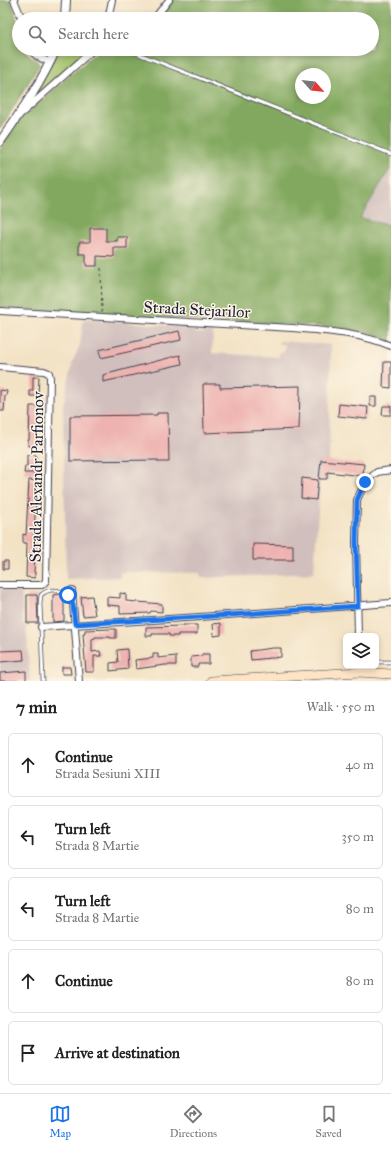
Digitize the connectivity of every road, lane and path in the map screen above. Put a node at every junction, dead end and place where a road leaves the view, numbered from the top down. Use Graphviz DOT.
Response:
graph roads {
  1 [pos="14,0"];
  2 [pos="66,0"];
  3 [pos="112,0"];
  4 [pos="168,0"];
  5 [pos="19,12"];
  6 [pos="65,12"];
  7 [pos="109,12"];
  8 [pos="159,12"];
  9 [pos="37,56"];
  10 [pos="53,56"];
  11 [pos="86,56"];
  12 [pos="144,56"];
  13 [pos="50,62"];
  14 [pos="16,119"];
  15 [pos="0,142"];
  16 [pos="391,154"];
  17 [pos="101,268"];
  18 [pos="0,311"];
  19 [pos="102,317"];
  20 [pos="391,346"];
  21 [pos="0,368"];
  22 [pos="391,470"];
  23 [pos="0,585"];
  24 [pos="72,590"];
  25 [pos="391,603"];
  26 [pos="73,605"];
  27 [pos="358,606"];
  28 [pos="75,624"];
  29 [pos="41,627"];
  30 [pos="358,633"];
  31 [pos="379,662"];
  32 [pos="390,662"];
  33 [pos="359,669"];
  34 [pos="389,674"];
  35 [pos="43,681"];
  36 [pos="79,681"];
  37 [pos="211,681"];
  1 -- 5 [label="street"];
  2 -- 6 [label="street"];
  3 -- 7 [label="street"];
  4 -- 8 [label="street"];
  9 -- 13 [label="street"];
  10 -- 13 [label="street"];
  11 -- 14 [label="street"];
  12 -- 16 [label="lane"];
  13 -- 14 [label="street"];
  14 -- 15 [label="street"];
  17 -- 19 [label="path"];
  18 -- 19 [label="street, Strada Stejarilor"];
  19 -- 20 [label="street, Strada Stejarilor"];
  21 -- 23 [label="street, Strada Alexandr Parfionov"];
  22 -- 27 [label="street"];
  24 -- 26 [label="street"];
  25 -- 27 [label="street"];
  26 -- 28 [label="street"];
  26 -- 29 [label="lane"];
  27 -- 28 [label="street"];
  27 -- 30 [label="street"];
  28 -- 29 [label="street"];
  28 -- 36 [label="street"];
  29 -- 35 [label="lane"];
  31 -- 32 [label="lane"];
  32 -- 34 [label="lane"];
  33 -- 34 [label="main road"];
  33 -- 37 [label="main road"];
}
